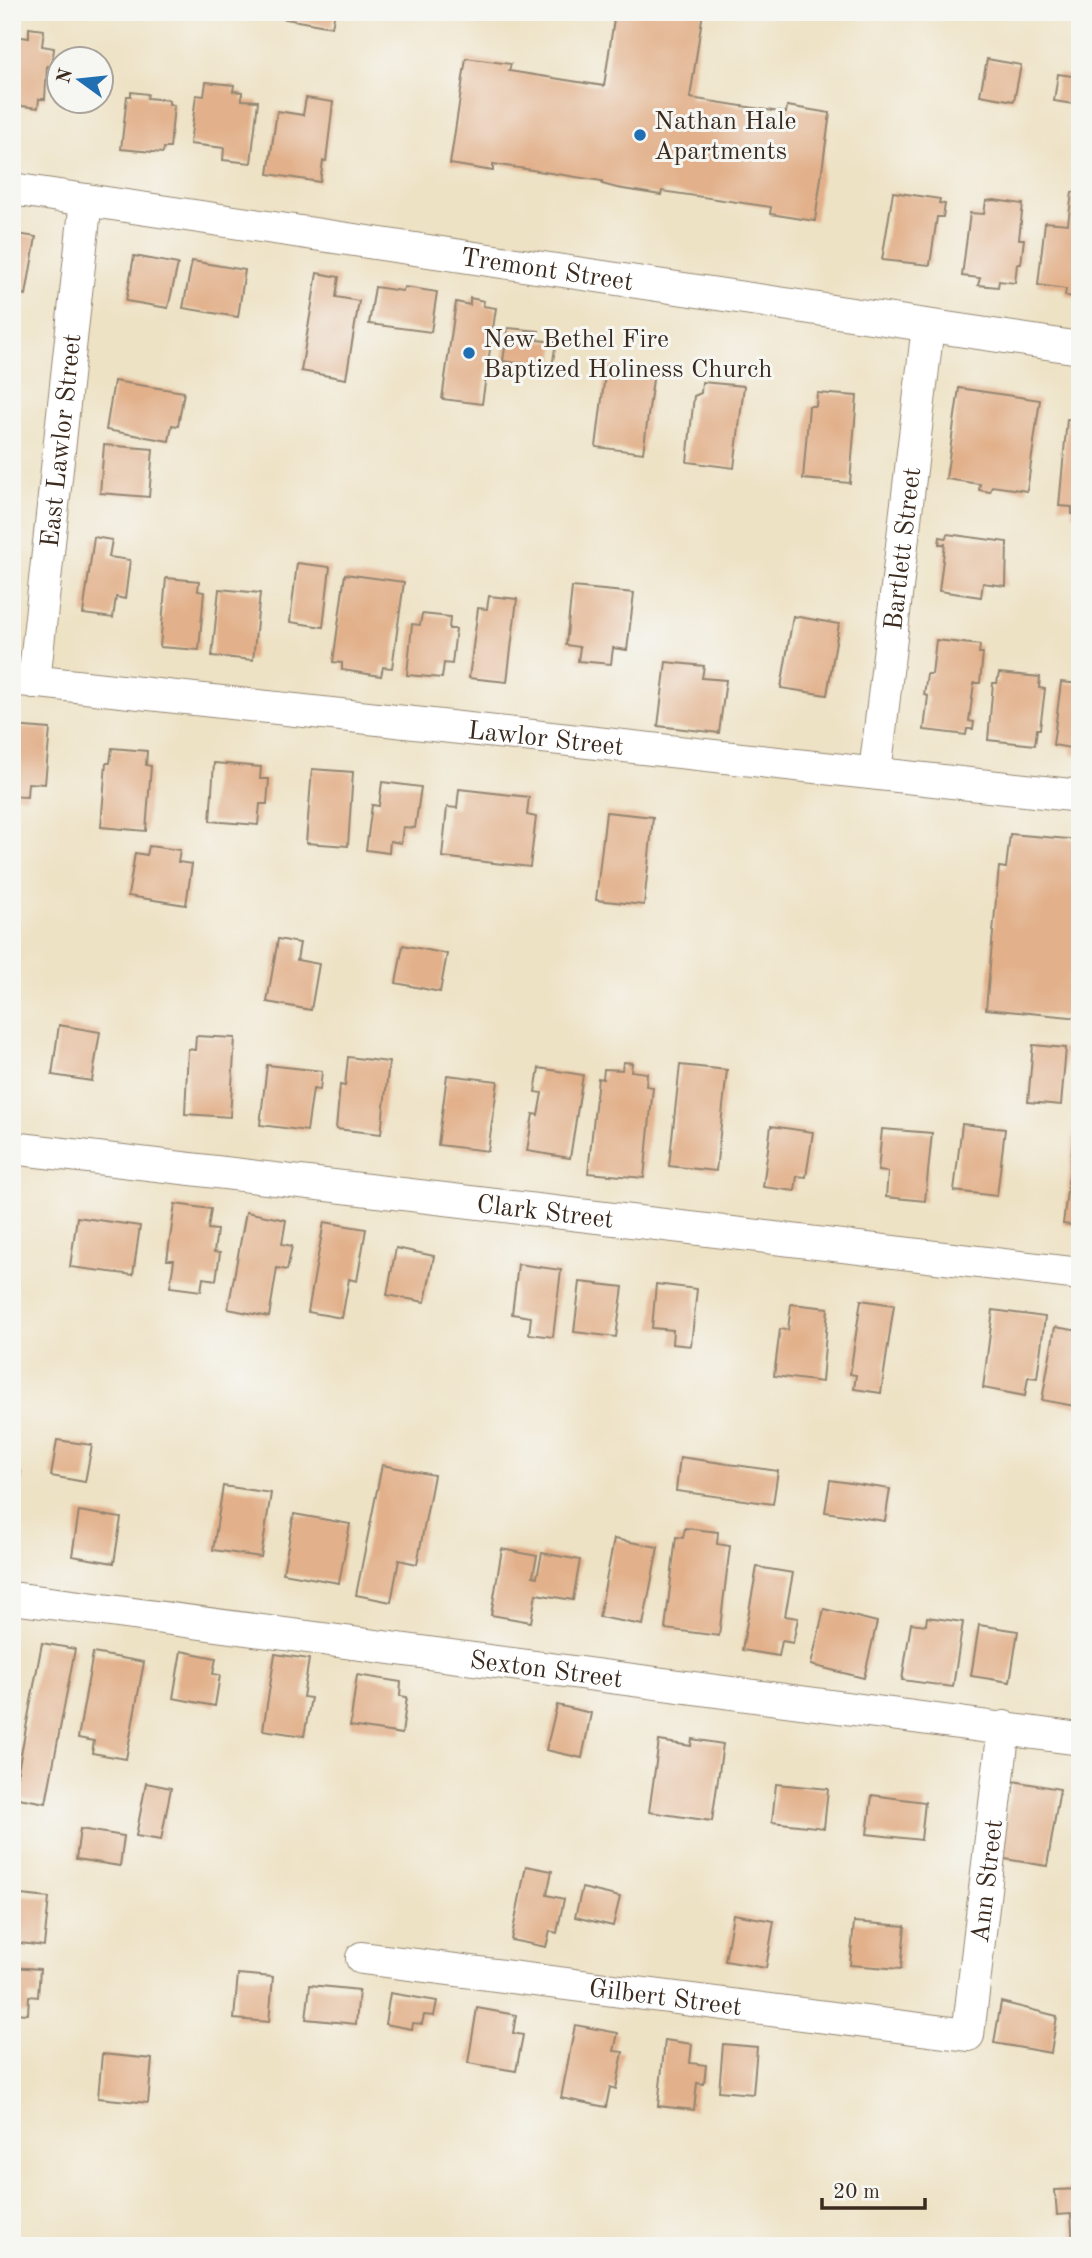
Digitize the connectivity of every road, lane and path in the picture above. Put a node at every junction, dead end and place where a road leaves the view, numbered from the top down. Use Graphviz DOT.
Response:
graph roads {
  1 [pos="12,189"];
  2 [pos="86,200"];
  3 [pos="928,326"];
  4 [pos="1080,348"];
  5 [pos="23,680"];
  6 [pos="875,773"];
  7 [pos="1080,796"];
  8 [pos="12,1149"];
  9 [pos="1080,1274"];
  10 [pos="12,1598"];
  11 [pos="1004,1727"];
  12 [pos="1080,1739"];
  13 [pos="362,1958"];
  14 [pos="968,2035"];
  1 -- 2 [label="street, Tremont Street"];
  2 -- 3 [label="street, Tremont Street"];
  2 -- 5 [label="street, East Lawlor Street"];
  3 -- 4 [label="street, Tremont Street"];
  3 -- 6 [label="street, Bartlett Street"];
  5 -- 6 [label="street, Lawlor Street"];
  6 -- 7 [label="street, Lawlor Street"];
  8 -- 9 [label="street, Clark Street"];
  10 -- 11 [label="street, Sexton Street"];
  11 -- 12 [label="street, Sexton Street"];
  11 -- 14 [label="street, Ann Street"];
  13 -- 14 [label="street, Gilbert Street"];
}
